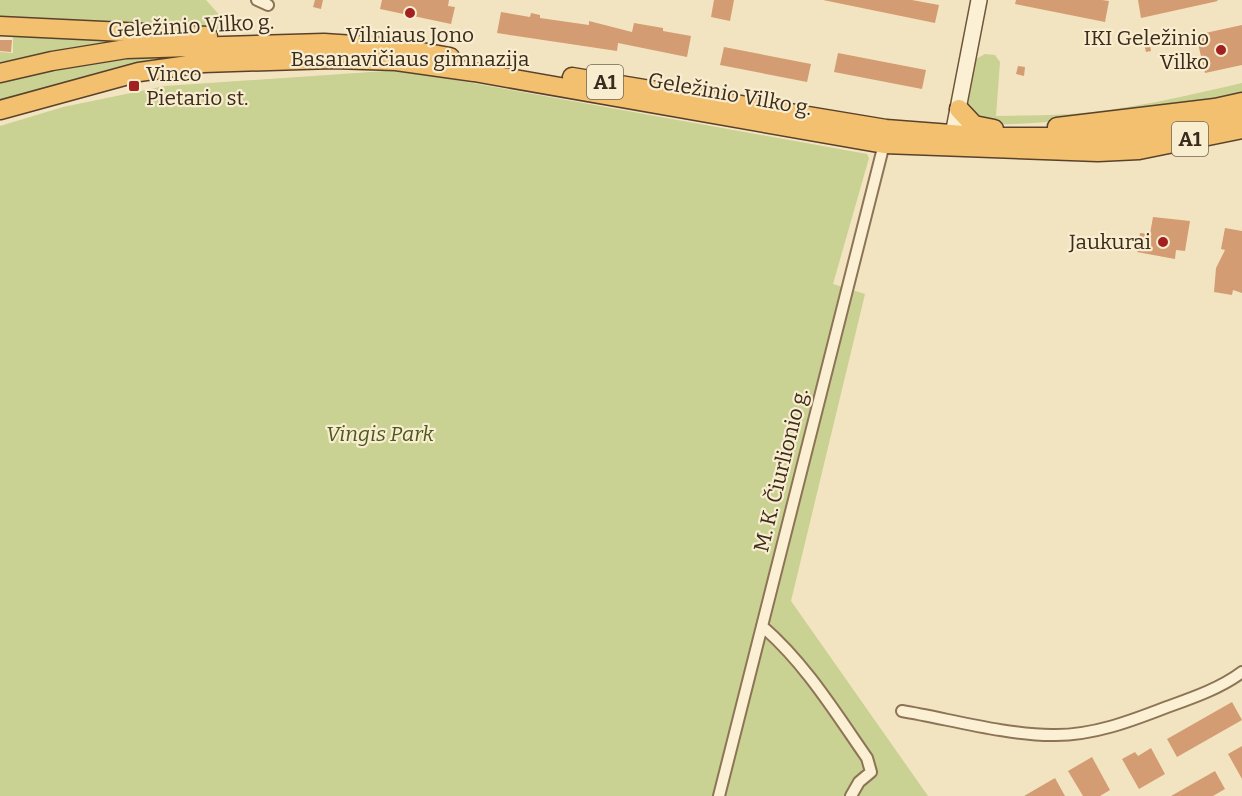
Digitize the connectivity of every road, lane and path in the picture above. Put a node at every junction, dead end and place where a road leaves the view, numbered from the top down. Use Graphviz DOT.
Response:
graph roads {
  1 [pos="257,0"];
  2 [pos="979,0"];
  3 [pos="268,5"];
  4 [pos="0,26"];
  5 [pos="324,43"];
  6 [pos="0,73"];
  7 [pos="1242,102"];
  8 [pos="1215,108"];
  9 [pos="958,109"];
  10 [pos="0,110"];
  11 [pos="1242,116"];
  12 [pos="1000,129"];
  13 [pos="1242,129"];
  14 [pos="1051,138"];
  15 [pos="952,141"];
  16 [pos="1141,141"];
  17 [pos="1242,142"];
  18 [pos="883,148"];
  19 [pos="762,627"];
  20 [pos="1242,672"];
  21 [pos="902,711"];
  22 [pos="719,796"];
  23 [pos="851,796"];
  1 -- 3 [label="street"];
  2 -- 9 [label="main road"];
  4 -- 5 [label="highway"];
  5 -- 6 [label="highway, Geležinio Vilko g. / A1"];
  5 -- 15 [label="highway, Geležinio Vilko g. / A1"];
  7 -- 8 [label="highway"];
  8 -- 12 [label="highway"];
  8 -- 16 [label="highway"];
  9 -- 12 [label="highway"];
  9 -- 15 [label="main road"];
  10 -- 18 [label="highway, Geležinio Vilko g. / A1"];
  11 -- 16 [label="highway, Geležinio Vilko g. / A1"];
  12 -- 14 [label="highway"];
  13 -- 16 [label="highway, Geležinio Vilko g. / A1"];
  14 -- 15 [label="highway, Geležinio Vilko g. / A1"];
  14 -- 16 [label="highway, Geležinio Vilko g. / A1"];
  15 -- 16 [label="highway, Geležinio Vilko g. / A1"];
  15 -- 18 [label="highway, Geležinio Vilko g. / A1"];
  16 -- 17 [label="highway"];
  18 -- 19 [label="street, M. K. Čiurlionio g."];
  19 -- 22 [label="street, M. K. Čiurlionio g."];
  19 -- 23 [label="street"];
  20 -- 21 [label="street"];
}
